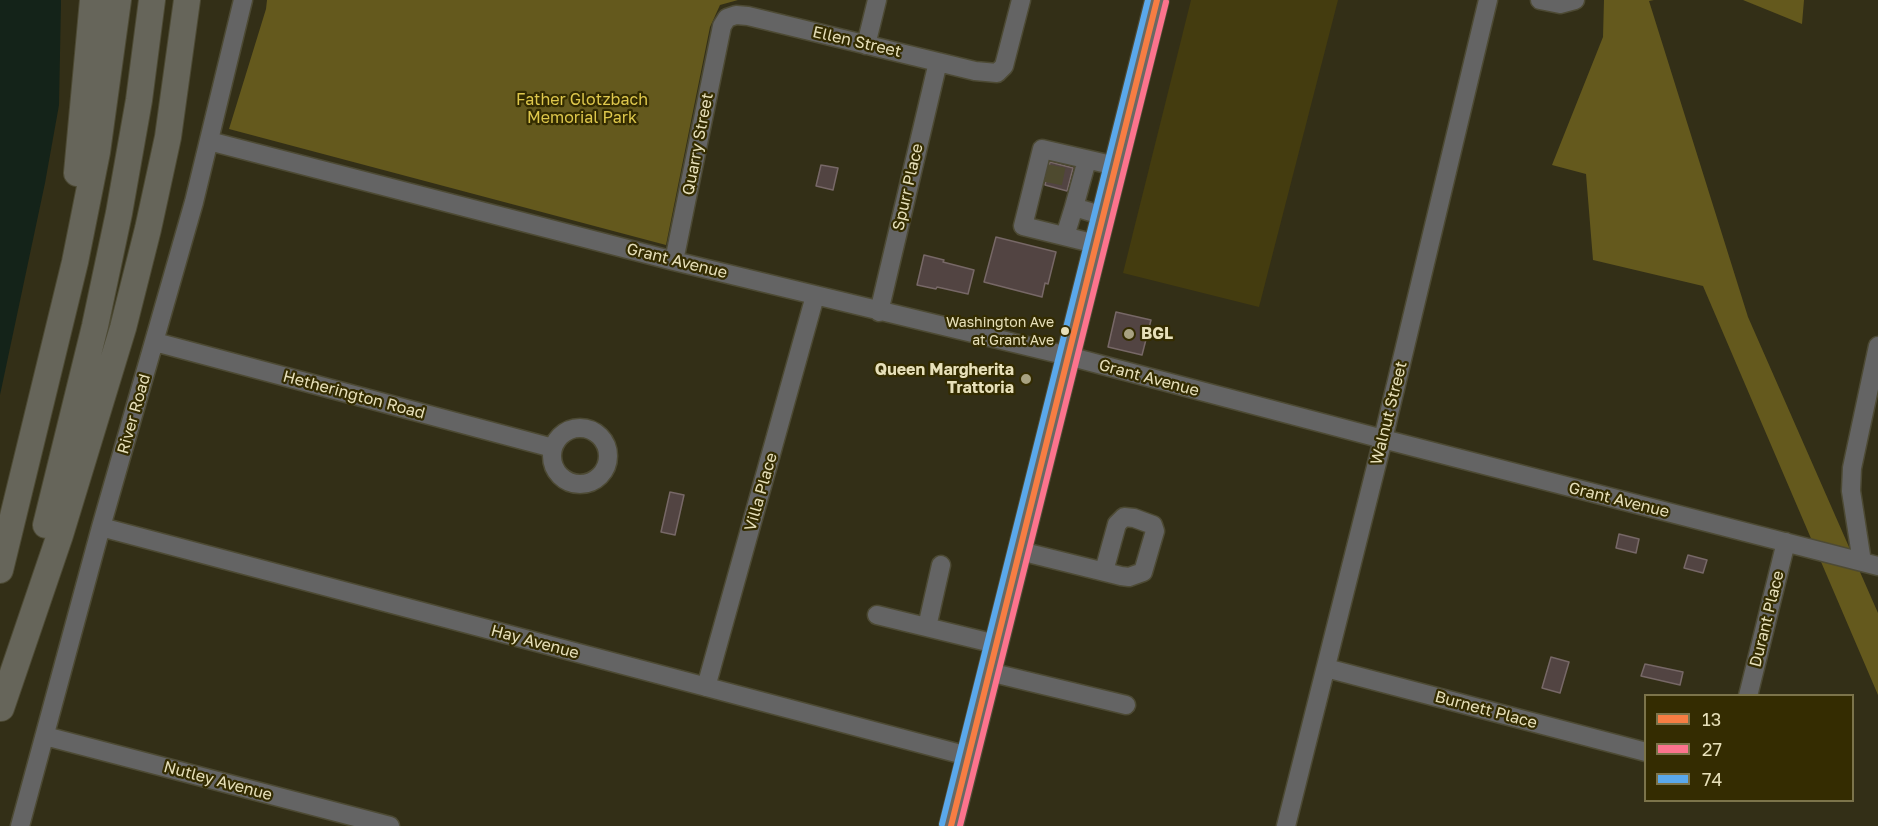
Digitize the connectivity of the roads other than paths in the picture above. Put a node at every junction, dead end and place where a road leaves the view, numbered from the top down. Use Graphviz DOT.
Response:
graph roads {
  1 [pos="93,0"];
  2 [pos="118,0"];
  3 [pos="152,0"];
  4 [pos="187,0"];
  5 [pos="243,0"];
  6 [pos="877,0"];
  7 [pos="1021,0"];
  8 [pos="1157,0"];
  9 [pos="1488,0"];
  10 [pos="1540,0"];
  11 [pos="1575,0"];
  12 [pos="722,26"];
  13 [pos="866,45"];
  14 [pos="938,62"];
  15 [pos="209,141"];
  16 [pos="1088,160"];
  17 [pos="1116,166"];
  18 [pos="1079,180"];
  19 [pos="1110,188"];
  20 [pos="1074,207"];
  21 [pos="1104,216"];
  22 [pos="1065,236"];
  23 [pos="1096,244"];
  24 [pos="674,261"];
  25 [pos="815,296"];
  26 [pos="879,312"];
  27 [pos="62,318"];
  28 [pos="155,342"];
  29 [pos="1878,346"];
  30 [pos="1068,356"];
  31 [pos="1383,439"];
  32 [pos="553,448"];
  33 [pos="101,527"];
  34 [pos="1786,542"];
  35 [pos="1020,551"];
  36 [pos="1870,564"];
  37 [pos="941,565"];
  38 [pos="0,570"];
  39 [pos="1104,572"];
  40 [pos="877,615"];
  41 [pos="927,627"];
  42 [pos="996,644"];
  43 [pos="1326,669"];
  44 [pos="989,672"];
  45 [pos="706,687"];
  46 [pos="1748,694"];
  47 [pos="1126,705"];
  48 [pos="0,710"];
  49 [pos="45,736"];
  50 [pos="1644,751"];
  51 [pos="968,756"];
  52 [pos="20,826"];
  53 [pos="390,826"];
  54 [pos="951,826"];
  55 [pos="1286,826"];
  1 -- 27 [label="highway"];
  2 -- 27 [label="highway"];
  3 -- 48 [label="highway"];
  4 -- 48 [label="highway"];
  5 -- 15 [label="street, River Road"];
  6 -- 13 [label="street"];
  7 -- 14 [label="street, Ellen Street"];
  8 -- 17 [label="main road"];
  9 -- 31 [label="street, Walnut Street"];
  10 -- 11 [label="street"];
  12 -- 13 [label="street, Ellen Street"];
  12 -- 24 [label="street, Quarry Street"];
  13 -- 14 [label="street, Ellen Street"];
  14 -- 26 [label="street, Spurr Place"];
  15 -- 24 [label="street, Grant Avenue"];
  15 -- 28 [label="street, River Road"];
  16 -- 17 [label="street"];
  16 -- 18 [label="street"];
  16 -- 22 [label="street"];
  17 -- 19 [label="main road"];
  18 -- 19 [label="street"];
  18 -- 20 [label="street"];
  19 -- 21 [label="main road"];
  20 -- 21 [label="street"];
  20 -- 22 [label="street"];
  21 -- 23 [label="main road"];
  22 -- 23 [label="street"];
  23 -- 30 [label="main road"];
  24 -- 25 [label="street, Grant Avenue"];
  25 -- 26 [label="street, Grant Avenue"];
  25 -- 45 [label="street, Villa Place"];
  26 -- 30 [label="street, Grant Avenue"];
  27 -- 38 [label="highway"];
  28 -- 32 [label="street, Hetherington Road"];
  28 -- 33 [label="street, River Road"];
  29 -- 36 [label="street"];
  30 -- 31 [label="street, Grant Avenue"];
  30 -- 35 [label="main road"];
  31 -- 34 [label="street, Grant Avenue"];
  31 -- 43 [label="street, Walnut Street"];
  33 -- 45 [label="street, Hay Avenue"];
  33 -- 49 [label="street, River Road"];
  34 -- 36 [label="street, Grant Avenue"];
  34 -- 46 [label="street, Durant Place"];
  35 -- 39 [label="street"];
  35 -- 42 [label="main road"];
  37 -- 41 [label="street"];
  40 -- 41 [label="street"];
  41 -- 42 [label="street"];
  42 -- 44 [label="main road"];
  43 -- 50 [label="street, Burnett Place"];
  43 -- 55 [label="street, Walnut Street"];
  44 -- 47 [label="street"];
  44 -- 51 [label="main road"];
  45 -- 51 [label="street, Hay Avenue"];
  49 -- 52 [label="street, River Road"];
  49 -- 53 [label="street, Nutley Avenue"];
  51 -- 54 [label="main road"];
}
